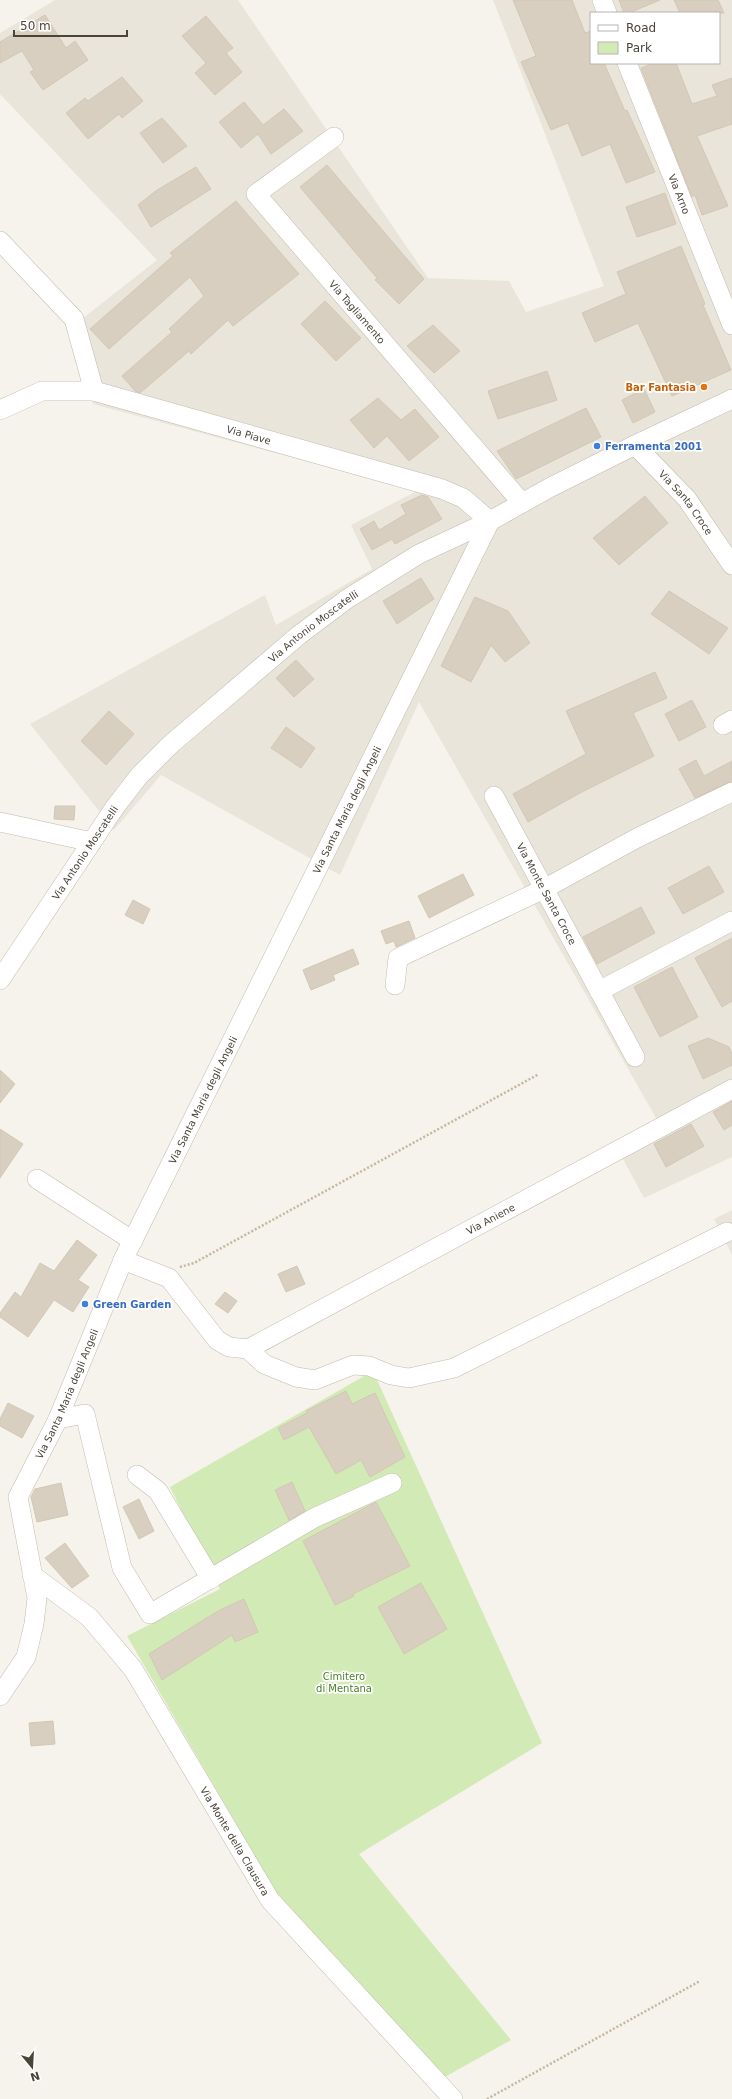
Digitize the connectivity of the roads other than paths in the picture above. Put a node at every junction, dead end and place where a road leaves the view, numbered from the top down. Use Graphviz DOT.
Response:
graph roads {
  1 [pos="602,0"];
  2 [pos="607,12"];
  3 [pos="627,64"];
  4 [pos="334,137"];
  5 [pos="0,241"];
  6 [pos="732,325"];
  7 [pos="94,391"];
  8 [pos="732,399"];
  9 [pos="0,410"];
  10 [pos="635,445"];
  11 [pos="522,503"];
  12 [pos="490,521"];
  13 [pos="732,565"];
  14 [pos="732,792"];
  15 [pos="494,796"];
  16 [pos="0,822"];
  17 [pos="92,842"];
  18 [pos="544,889"];
  19 [pos="732,921"];
  20 [pos="0,980"];
  21 [pos="395,985"];
  22 [pos="599,991"];
  23 [pos="635,1057"];
  24 [pos="732,1090"];
  25 [pos="37,1179"];
  26 [pos="727,1232"];
  27 [pos="133,1241"];
  28 [pos="123,1260"];
  29 [pos="248,1349"];
  30 [pos="58,1419"];
  31 [pos="137,1475"];
  32 [pos="392,1483"];
  33 [pos="32,1575"];
  34 [pos="211,1579"];
  35 [pos="0,1696"];
  36 [pos="453,2099"];
  1 -- 2 [label="street"];
  3 -- 6 [label="street, Via Arno"];
  4 -- 11 [label="street, Via Tagliamento"];
  5 -- 7 [label="street"];
  7 -- 9 [label="street, Via Piave"];
  7 -- 12 [label="street, Via Piave"];
  8 -- 10 [label="street, Via Antonio Moscatelli"];
  10 -- 11 [label="street, Via Antonio Moscatelli"];
  10 -- 13 [label="street, Via Santa Croce"];
  11 -- 12 [label="street, Via Antonio Moscatelli"];
  12 -- 17 [label="street, Via Antonio Moscatelli"];
  12 -- 27 [label="street, Via Santa Maria degli Angeli"];
  14 -- 18 [label="street"];
  15 -- 18 [label="street, Via Monte Santa Croce"];
  16 -- 17 [label="street"];
  17 -- 20 [label="street, Via Antonio Moscatelli"];
  18 -- 21 [label="street"];
  18 -- 22 [label="street, Via Monte Santa Croce"];
  19 -- 22 [label="street"];
  22 -- 23 [label="street, Via Monte Santa Croce"];
  24 -- 29 [label="street, Via Aniene"];
  25 -- 27 [label="street"];
  26 -- 29 [label="street"];
  27 -- 28 [label="street, Via Santa Maria degli Angeli"];
  28 -- 29 [label="street"];
  28 -- 30 [label="street, Via Santa Maria degli Angeli"];
  30 -- 33 [label="street, Via Santa Maria degli Angeli"];
  30 -- 34 [label="street"];
  31 -- 34 [label="street"];
  32 -- 34 [label="street"];
  33 -- 35 [label="street, Via Santa Maria degli Angeli"];
  33 -- 36 [label="street, Via Monte della Clausura"];
}
